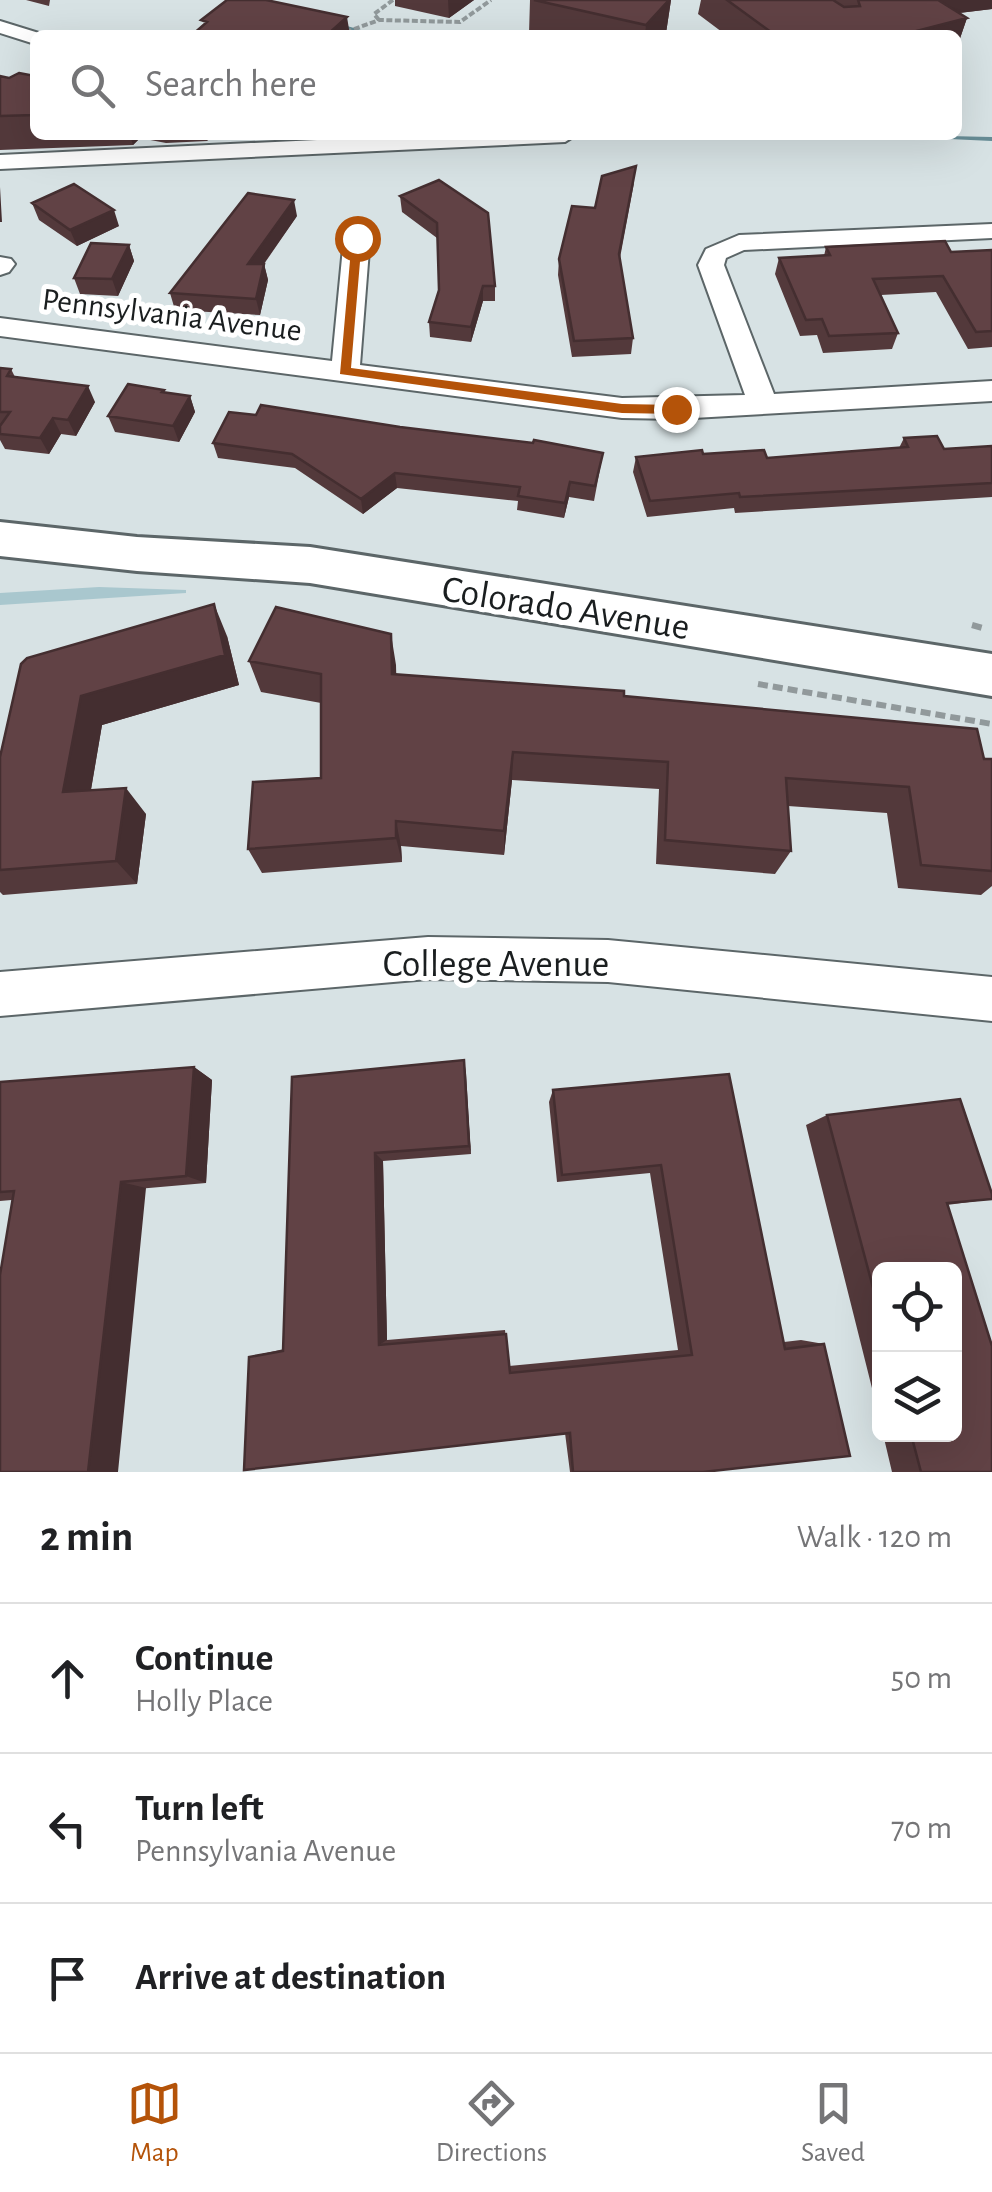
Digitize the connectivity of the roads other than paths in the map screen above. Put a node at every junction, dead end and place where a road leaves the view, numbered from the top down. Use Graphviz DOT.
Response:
graph roads {
  1 [pos="0,28"];
  2 [pos="30,37"];
  3 [pos="460,140"];
  4 [pos="0,162"];
  5 [pos="992,231"];
  6 [pos="357,238"];
  7 [pos="0,327"];
  8 [pos="345,372"];
  9 [pos="992,391"];
  10 [pos="763,404"];
  11 [pos="0,539"];
  12 [pos="137,554"];
  13 [pos="0,570"];
  14 [pos="992,675"];
  15 [pos="0,994"];
  16 [pos="992,999"];
  1 -- 2 [label="street"];
  3 -- 4 [label="street"];
  5 -- 10 [label="street"];
  6 -- 8 [label="street"];
  7 -- 8 [label="street, Pennsylvania Avenue"];
  8 -- 10 [label="street, Pennsylvania Avenue"];
  9 -- 10 [label="street, Pennsylvania Avenue"];
  11 -- 12 [label="main road, Colorado Avenue"];
  12 -- 13 [label="main road, Colorado Avenue"];
  12 -- 14 [label="main road, Colorado Avenue"];
  15 -- 16 [label="street, College Avenue"];
}
